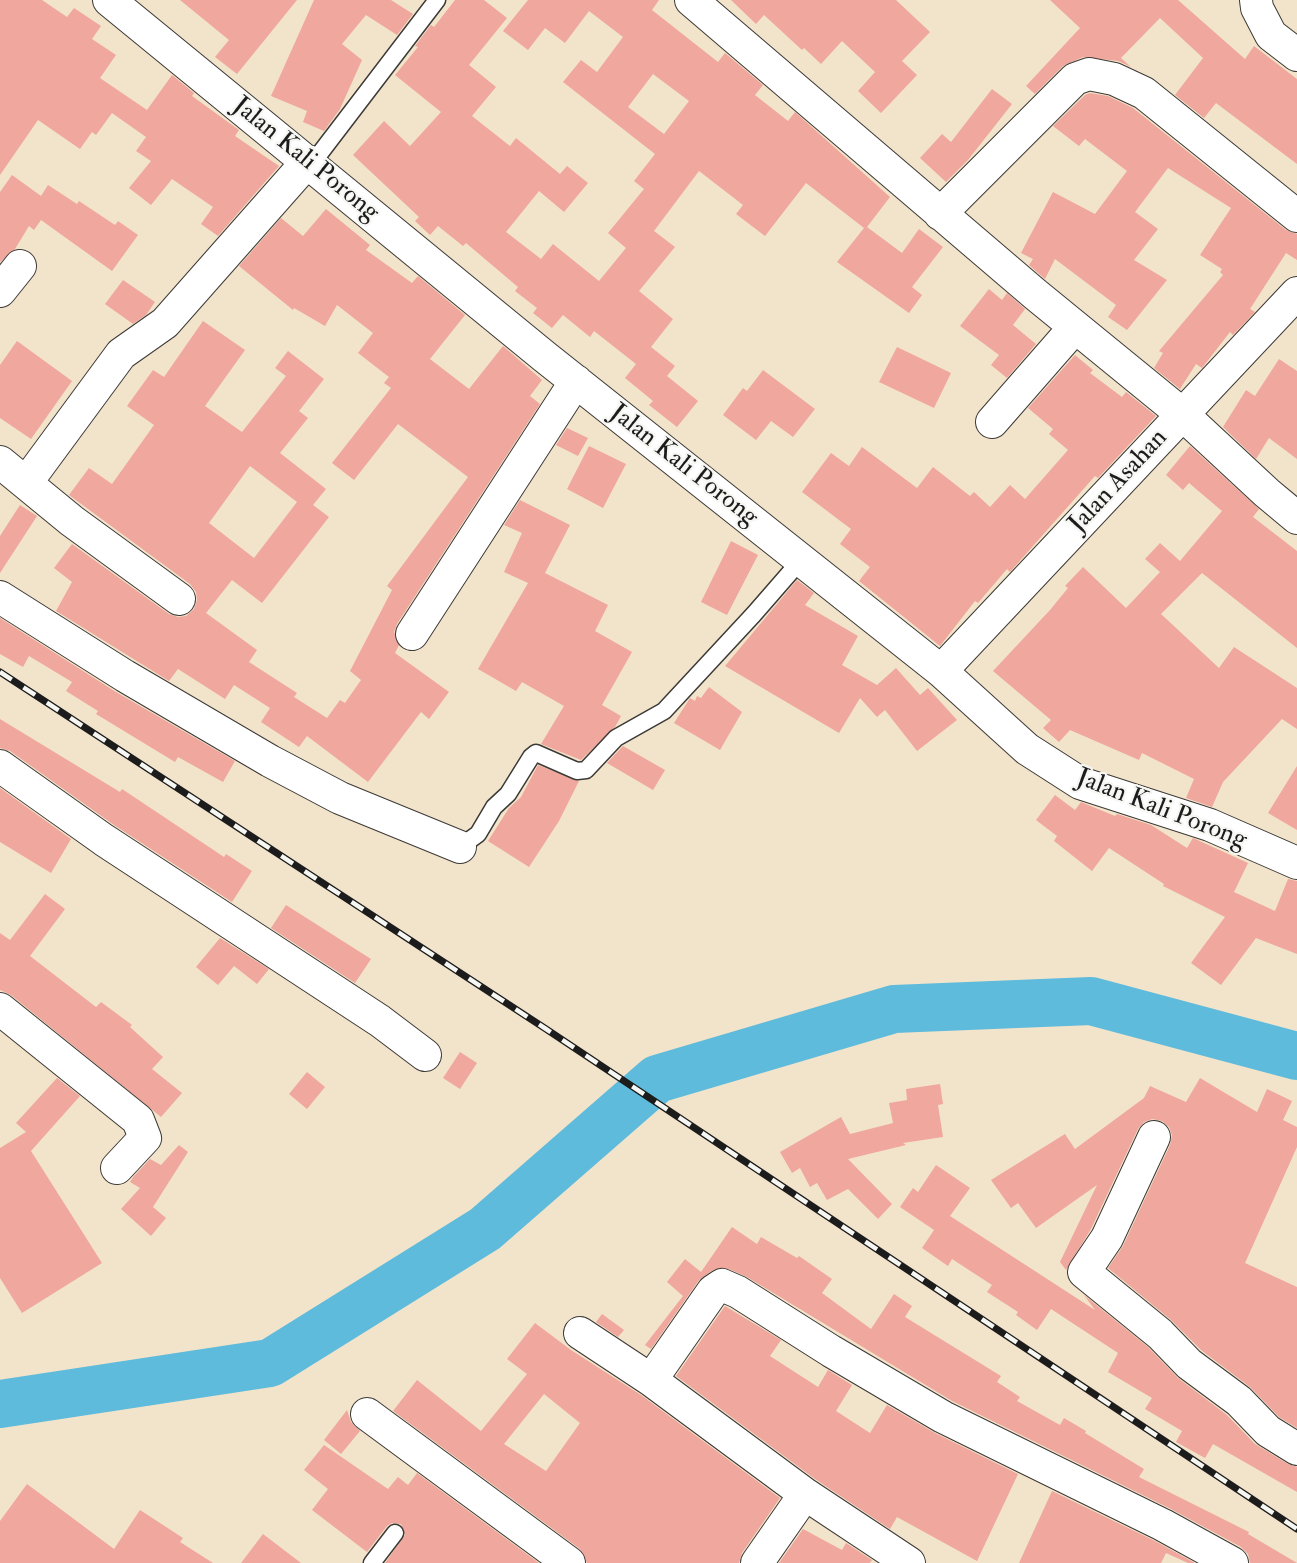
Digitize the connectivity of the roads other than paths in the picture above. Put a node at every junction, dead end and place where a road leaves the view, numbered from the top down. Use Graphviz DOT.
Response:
graph roads {
  1 [pos="109,0"];
  2 [pos="437,0"];
  3 [pos="691,0"];
  4 [pos="1256,0"];
  5 [pos="1297,55"];
  6 [pos="310,163"];
  7 [pos="940,214"];
  8 [pos="1297,216"];
  9 [pos="20,266"];
  10 [pos="0,291"];
  11 [pos="1297,293"];
  12 [pos="1076,327"];
  13 [pos="576,381"];
  14 [pos="1182,414"];
  15 [pos="992,422"];
  16 [pos="10,478"];
  17 [pos="1297,518"];
  18 [pos="801,560"];
  19 [pos="0,597"];
  20 [pos="179,599"];
  21 [pos="412,634"];
  22 [pos="941,671"];
  23 [pos="2,770"];
  24 [pos="460,847"];
  25 [pos="1297,862"];
  26 [pos="0,1009"];
  27 [pos="425,1055"];
  28 [pos="1154,1137"];
  29 [pos="117,1168"];
  30 [pos="580,1333"];
  31 [pos="651,1380"];
  32 [pos="367,1414"];
  33 [pos="1297,1449"];
  34 [pos="805,1494"];
  35 [pos="395,1533"];
  36 [pos="372,1563"];
  37 [pos="569,1563"];
  38 [pos="757,1563"];
  39 [pos="909,1563"];
  40 [pos="1232,1563"];
  1 -- 6 [label="street, Jalan Kali Porong"];
  2 -- 6 [label="lane"];
  3 -- 7 [label="street"];
  4 -- 5 [label="street"];
  6 -- 13 [label="street, Jalan Kali Porong"];
  6 -- 16 [label="street"];
  7 -- 8 [label="street"];
  7 -- 12 [label="street"];
  9 -- 10 [label="street"];
  11 -- 14 [label="street, Jalan Asahan"];
  12 -- 14 [label="street"];
  12 -- 15 [label="street"];
  13 -- 18 [label="street, Jalan Kali Porong"];
  13 -- 21 [label="street"];
  14 -- 17 [label="street"];
  14 -- 22 [label="street, Jalan Asahan"];
  16 -- 20 [label="street"];
  18 -- 22 [label="street, Jalan Kali Porong"];
  18 -- 24 [label="lane"];
  19 -- 24 [label="street"];
  22 -- 25 [label="street, Jalan Kali Porong"];
  23 -- 27 [label="street"];
  26 -- 29 [label="street"];
  28 -- 33 [label="street"];
  30 -- 31 [label="street"];
  31 -- 34 [label="street"];
  31 -- 40 [label="street"];
  32 -- 37 [label="street"];
  34 -- 38 [label="street"];
  34 -- 39 [label="street"];
  35 -- 36 [label="lane"];
}
